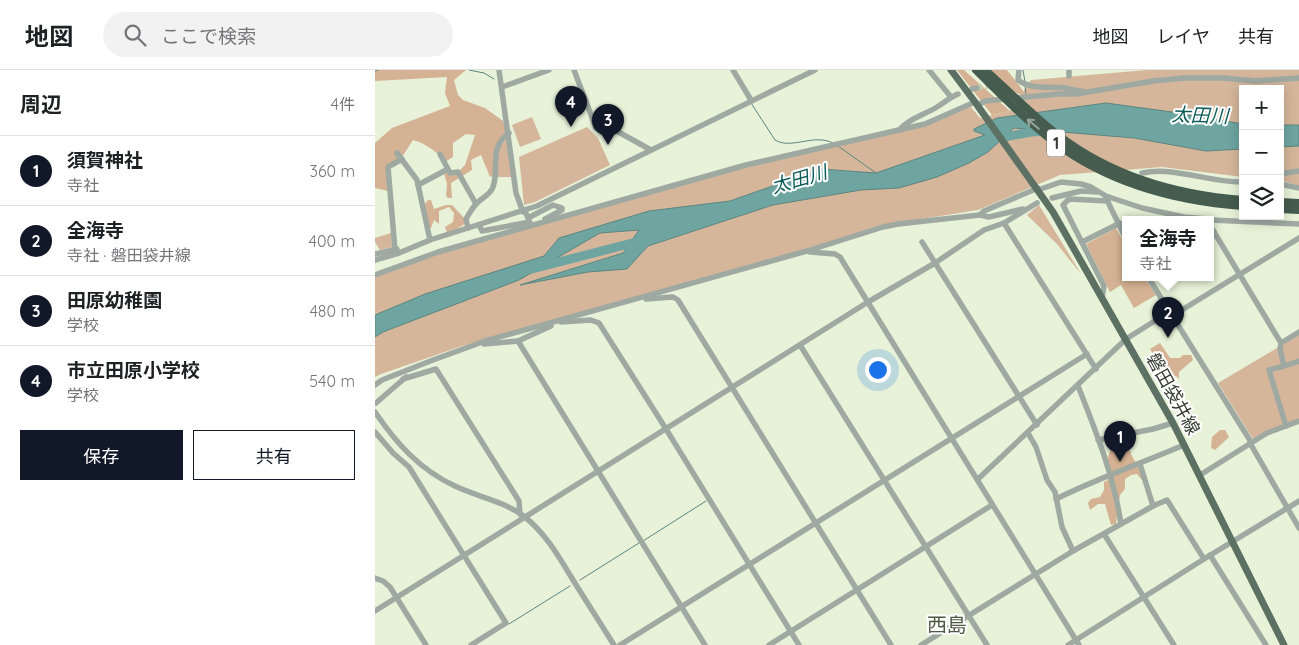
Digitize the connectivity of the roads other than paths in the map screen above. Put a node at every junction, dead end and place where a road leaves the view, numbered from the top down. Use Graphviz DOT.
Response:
graph roads {
  1 [pos="499,70"];
  2 [pos="549,70"];
  3 [pos="574,70"];
  4 [pos="733,70"];
  5 [pos="815,70"];
  6 [pos="929,70"];
  7 [pos="951,70"];
  8 [pos="970,70"];
  9 [pos="976,70"];
  10 [pos="985,70"];
  11 [pos="1019,70"];
  12 [pos="1299,73"];
  13 [pos="1299,78"];
  14 [pos="1283,80"];
  15 [pos="502,87"];
  16 [pos="1091,92"];
  17 [pos="958,94"];
  18 [pos="1002,96"];
  19 [pos="951,97"];
  20 [pos="751,100"];
  21 [pos="978,105"];
  22 [pos="899,130"];
  23 [pos="509,133"];
  24 [pos="651,150"];
  25 [pos="397,153"];
  26 [pos="441,154"];
  27 [pos="401,159"];
  28 [pos="449,169"];
  29 [pos="1299,171"];
  30 [pos="1143,173"];
  31 [pos="1284,173"];
  32 [pos="1119,175"];
  33 [pos="1239,182"];
  34 [pos="418,185"];
  35 [pos="1284,185"];
  36 [pos="1037,188"];
  37 [pos="1299,188"];
  38 [pos="1097,192"];
  39 [pos="1052,198"];
  40 [pos="1107,198"];
  41 [pos="1239,199"];
  42 [pos="1284,202"];
  43 [pos="1037,203"];
  44 [pos="1299,203"];
  45 [pos="476,204"];
  46 [pos="1239,206"];
  47 [pos="1029,207"];
  48 [pos="1284,209"];
  49 [pos="1299,210"];
  50 [pos="524,211"];
  51 [pos="980,215"];
  52 [pos="1182,216"];
  53 [pos="1214,219"];
  54 [pos="543,222"];
  55 [pos="1004,223"];
  56 [pos="1120,223"];
  57 [pos="1299,224"];
  58 [pos="479,225"];
  59 [pos="468,228"];
  60 [pos="1122,229"];
  61 [pos="1214,232"];
  62 [pos="1299,238"];
  63 [pos="431,240"];
  64 [pos="922,242"];
  65 [pos="1082,242"];
  66 [pos="407,249"];
  67 [pos="395,250"];
  68 [pos="807,251"];
  69 [pos="375,254"];
  70 [pos="375,260"];
  71 [pos="935,263"];
  72 [pos="1239,274"];
  73 [pos="375,275"];
  74 [pos="1150,281"];
  75 [pos="1102,298"];
  76 [pos="635,300"];
  77 [pos="868,302"];
  78 [pos="1170,314"];
  79 [pos="557,321"];
  80 [pos="1299,332"];
  81 [pos="1126,339"];
  82 [pos="518,341"];
  83 [pos="478,343"];
  84 [pos="1281,343"];
  85 [pos="800,345"];
  86 [pos="1087,354"];
  87 [pos="433,360"];
  88 [pos="1299,361"];
  89 [pos="1284,366"];
  90 [pos="1096,369"];
  91 [pos="403,379"];
  92 [pos="375,385"];
  93 [pos="1078,386"];
  94 [pos="732,389"];
  95 [pos="1019,397"];
  96 [pos="376,404"];
  97 [pos="375,412"];
  98 [pos="1299,421"];
  99 [pos="1173,423"];
  100 [pos="1037,425"];
  101 [pos="1285,426"];
  102 [pos="666,429"];
  103 [pos="375,432"];
  104 [pos="1028,433"];
  105 [pos="953,438"];
  106 [pos="1098,440"];
  107 [pos="1250,442"];
  108 [pos="1185,445"];
  109 [pos="1140,464"];
  110 [pos="598,471"];
  111 [pos="1200,475"];
  112 [pos="1111,476"];
  113 [pos="978,479"];
  114 [pos="883,481"];
  115 [pos="1056,499"];
  116 [pos="1299,501"];
  117 [pos="992,505"];
  118 [pos="1153,506"];
  119 [pos="1287,508"];
  120 [pos="523,516"];
  121 [pos="815,522"];
  122 [pos="1121,524"];
  123 [pos="1299,528"];
  124 [pos="1104,534"];
  125 [pos="1233,541"];
  126 [pos="925,546"];
  127 [pos="1073,551"];
  128 [pos="465,555"];
  129 [pos="1210,555"];
  130 [pos="1204,559"];
  131 [pos="748,564"];
  132 [pos="1036,574"];
  133 [pos="375,578"];
  134 [pos="857,589"];
  135 [pos="397,598"];
  136 [pos="1145,598"];
  137 [pos="681,607"];
  138 [pos="375,611"];
  139 [pos="969,616"];
  140 [pos="790,632"];
  141 [pos="1078,642"];
  142 [pos="426,645"];
  143 [pos="471,645"];
  144 [pos="614,645"];
  145 [pos="621,645"];
  146 [pos="705,645"];
  147 [pos="769,645"];
  148 [pos="799,645"];
  149 [pos="891,645"];
  150 [pos="921,645"];
  151 [pos="987,645"];
  152 [pos="1068,645"];
  153 [pos="1174,645"];
  154 [pos="1266,645"];
  155 [pos="1284,645"];
  1 -- 15 [label="street"];
  2 -- 15 [label="street"];
  3 -- 24 [label="street"];
  4 -- 20 [label="street"];
  5 -- 20 [label="street"];
  6 -- 19 [label="street"];
  7 -- 21 [label="main road, 磐田袋井線"];
  8 -- 18 [label="highway, 1"];
  9 -- 18 [label="highway, 1"];
  10 -- 32 [label="highway, 1"];
  11 -- 16 [label="street"];
  12 -- 14 [label="street"];
  13 -- 14 [label="street"];
  14 -- 16 [label="street"];
  15 -- 23 [label="street"];
  16 -- 21 [label="street"];
  17 -- 19 [label="street"];
  32 -- 18 [label="highway, 1, one-way"];
  19 -- 22 [label="street"];
  20 -- 24 [label="street"];
  21 -- 22 [label="street"];
  21 -- 36 [label="main road, 磐田袋井線"];
  22 -- 54 [label="street"];
  23 -- 45 [label="street"];
  23 -- 50 [label="street"];
  24 -- 50 [label="street"];
  25 -- 27 [label="street"];
  26 -- 28 [label="street"];
  27 -- 34 [label="street"];
  27 -- 67 [label="street"];
  28 -- 34 [label="street"];
  28 -- 45 [label="street"];
  29 -- 31 [label="street"];
  30 -- 33 [label="street"];
  32 -- 41 [label="highway, 1"];
  32 -- 46 [label="highway, 1"];
  34 -- 63 [label="street"];
  35 -- 37 [label="street"];
  36 -- 38 [label="street"];
  36 -- 51 [label="street"];
  36 -- 75 [label="main road, 磐田袋井線"];
  38 -- 39 [label="street"];
  38 -- 40 [label="street"];
  40 -- 52 [label="street"];
  40 -- 56 [label="street"];
  40 -- 65 [label="street"];
  42 -- 44 [label="highway"];
  43 -- 47 [label="street"];
  45 -- 59 [label="street"];
  47 -- 51 [label="street"];
  47 -- 55 [label="street"];
  48 -- 49 [label="highway"];
  50 -- 54 [label="street"];
  50 -- 58 [label="street"];
  51 -- 68 [label="street"];
  53 -- 57 [label="street"];
  54 -- 58 [label="street"];
  54 -- 73 [label="street"];
  55 -- 71 [label="street"];
  55 -- 86 [label="street"];
  56 -- 60 [label="street"];
  56 -- 65 [label="street"];
  58 -- 59 [label="street"];
  59 -- 63 [label="street"];
  61 -- 72 [label="street"];
  62 -- 72 [label="street"];
  63 -- 66 [label="street"];
  64 -- 71 [label="street"];
  65 -- 75 [label="street"];
  66 -- 67 [label="street"];
  66 -- 70 [label="street"];
  67 -- 69 [label="street"];
  68 -- 76 [label="street"];
  68 -- 77 [label="street"];
  71 -- 77 [label="street"];
  71 -- 95 [label="street"];
  72 -- 78 [label="street"];
  72 -- 84 [label="street"];
  74 -- 78 [label="street"];
  75 -- 81 [label="main road, 磐田袋井線"];
  76 -- 79 [label="street"];
  76 -- 94 [label="street"];
  77 -- 85 [label="street"];
  77 -- 105 [label="street"];
  78 -- 81 [label="street"];
  78 -- 107 [label="street"];
  79 -- 82 [label="street"];
  79 -- 83 [label="street"];
  79 -- 102 [label="street"];
  80 -- 84 [label="street"];
  81 -- 90 [label="street"];
  81 -- 99 [label="main road, 磐田袋井線"];
  82 -- 83 [label="street"];
  82 -- 110 [label="street"];
  83 -- 87 [label="street"];
  84 -- 89 [label="street"];
  85 -- 94 [label="street"];
  85 -- 114 [label="street"];
  86 -- 90 [label="street"];
  86 -- 95 [label="street"];
  87 -- 91 [label="street"];
  87 -- 92 [label="street"];
  88 -- 89 [label="street"];
  89 -- 101 [label="street"];
  90 -- 93 [label="street"];
  91 -- 96 [label="street"];
  91 -- 120 [label="street"];
  93 -- 100 [label="street"];
  93 -- 106 [label="street"];
  94 -- 102 [label="street"];
  94 -- 121 [label="street"];
  95 -- 100 [label="street"];
  95 -- 105 [label="street"];
  97 -- 120 [label="street"];
  98 -- 101 [label="street"];
  99 -- 106 [label="street"];
  99 -- 108 [label="main road, 磐田袋井線"];
  100 -- 104 [label="street"];
  101 -- 107 [label="street"];
  102 -- 110 [label="street"];
  102 -- 131 [label="street"];
  103 -- 128 [label="street"];
  104 -- 113 [label="street"];
  104 -- 115 [label="street"];
  105 -- 113 [label="street"];
  105 -- 114 [label="street"];
  106 -- 112 [label="street"];
  107 -- 111 [label="street"];
  107 -- 119 [label="street"];
  108 -- 109 [label="street"];
  108 -- 111 [label="main road, 磐田袋井線"];
  109 -- 112 [label="street"];
  109 -- 118 [label="street"];
  110 -- 120 [label="street"];
  110 -- 137 [label="street"];
  111 -- 125 [label="main road, 磐田袋井線"];
  112 -- 115 [label="street"];
  112 -- 122 [label="street"];
  113 -- 117 [label="street"];
  114 -- 121 [label="street"];
  114 -- 126 [label="street"];
  115 -- 127 [label="street"];
  116 -- 119 [label="street"];
  117 -- 126 [label="street"];
  117 -- 132 [label="street"];
  118 -- 122 [label="street"];
  118 -- 130 [label="street"];
  119 -- 123 [label="street"];
  119 -- 125 [label="street"];
  120 -- 128 [label="street"];
  120 -- 144 [label="street"];
  121 -- 131 [label="street"];
  121 -- 134 [label="street"];
  122 -- 124 [label="street"];
  124 -- 127 [label="street"];
  124 -- 136 [label="street"];
  125 -- 129 [label="street"];
  125 -- 155 [label="main road, 磐田袋井線"];
  126 -- 134 [label="street"];
  126 -- 139 [label="street"];
  127 -- 132 [label="street"];
  128 -- 135 [label="street"];
  128 -- 143 [label="street"];
  129 -- 130 [label="street"];
  129 -- 154 [label="street"];
  130 -- 136 [label="street"];
  131 -- 137 [label="street"];
  131 -- 140 [label="street"];
  132 -- 139 [label="street"];
  132 -- 141 [label="street"];
  133 -- 135 [label="street"];
  134 -- 140 [label="street"];
  134 -- 149 [label="street"];
  135 -- 138 [label="street"];
  135 -- 142 [label="street"];
  136 -- 141 [label="street"];
  136 -- 153 [label="street"];
  137 -- 145 [label="street"];
  137 -- 146 [label="street"];
  139 -- 150 [label="street"];
  139 -- 151 [label="street"];
  140 -- 147 [label="street"];
  140 -- 148 [label="street"];
  141 -- 152 [label="street"];
}
